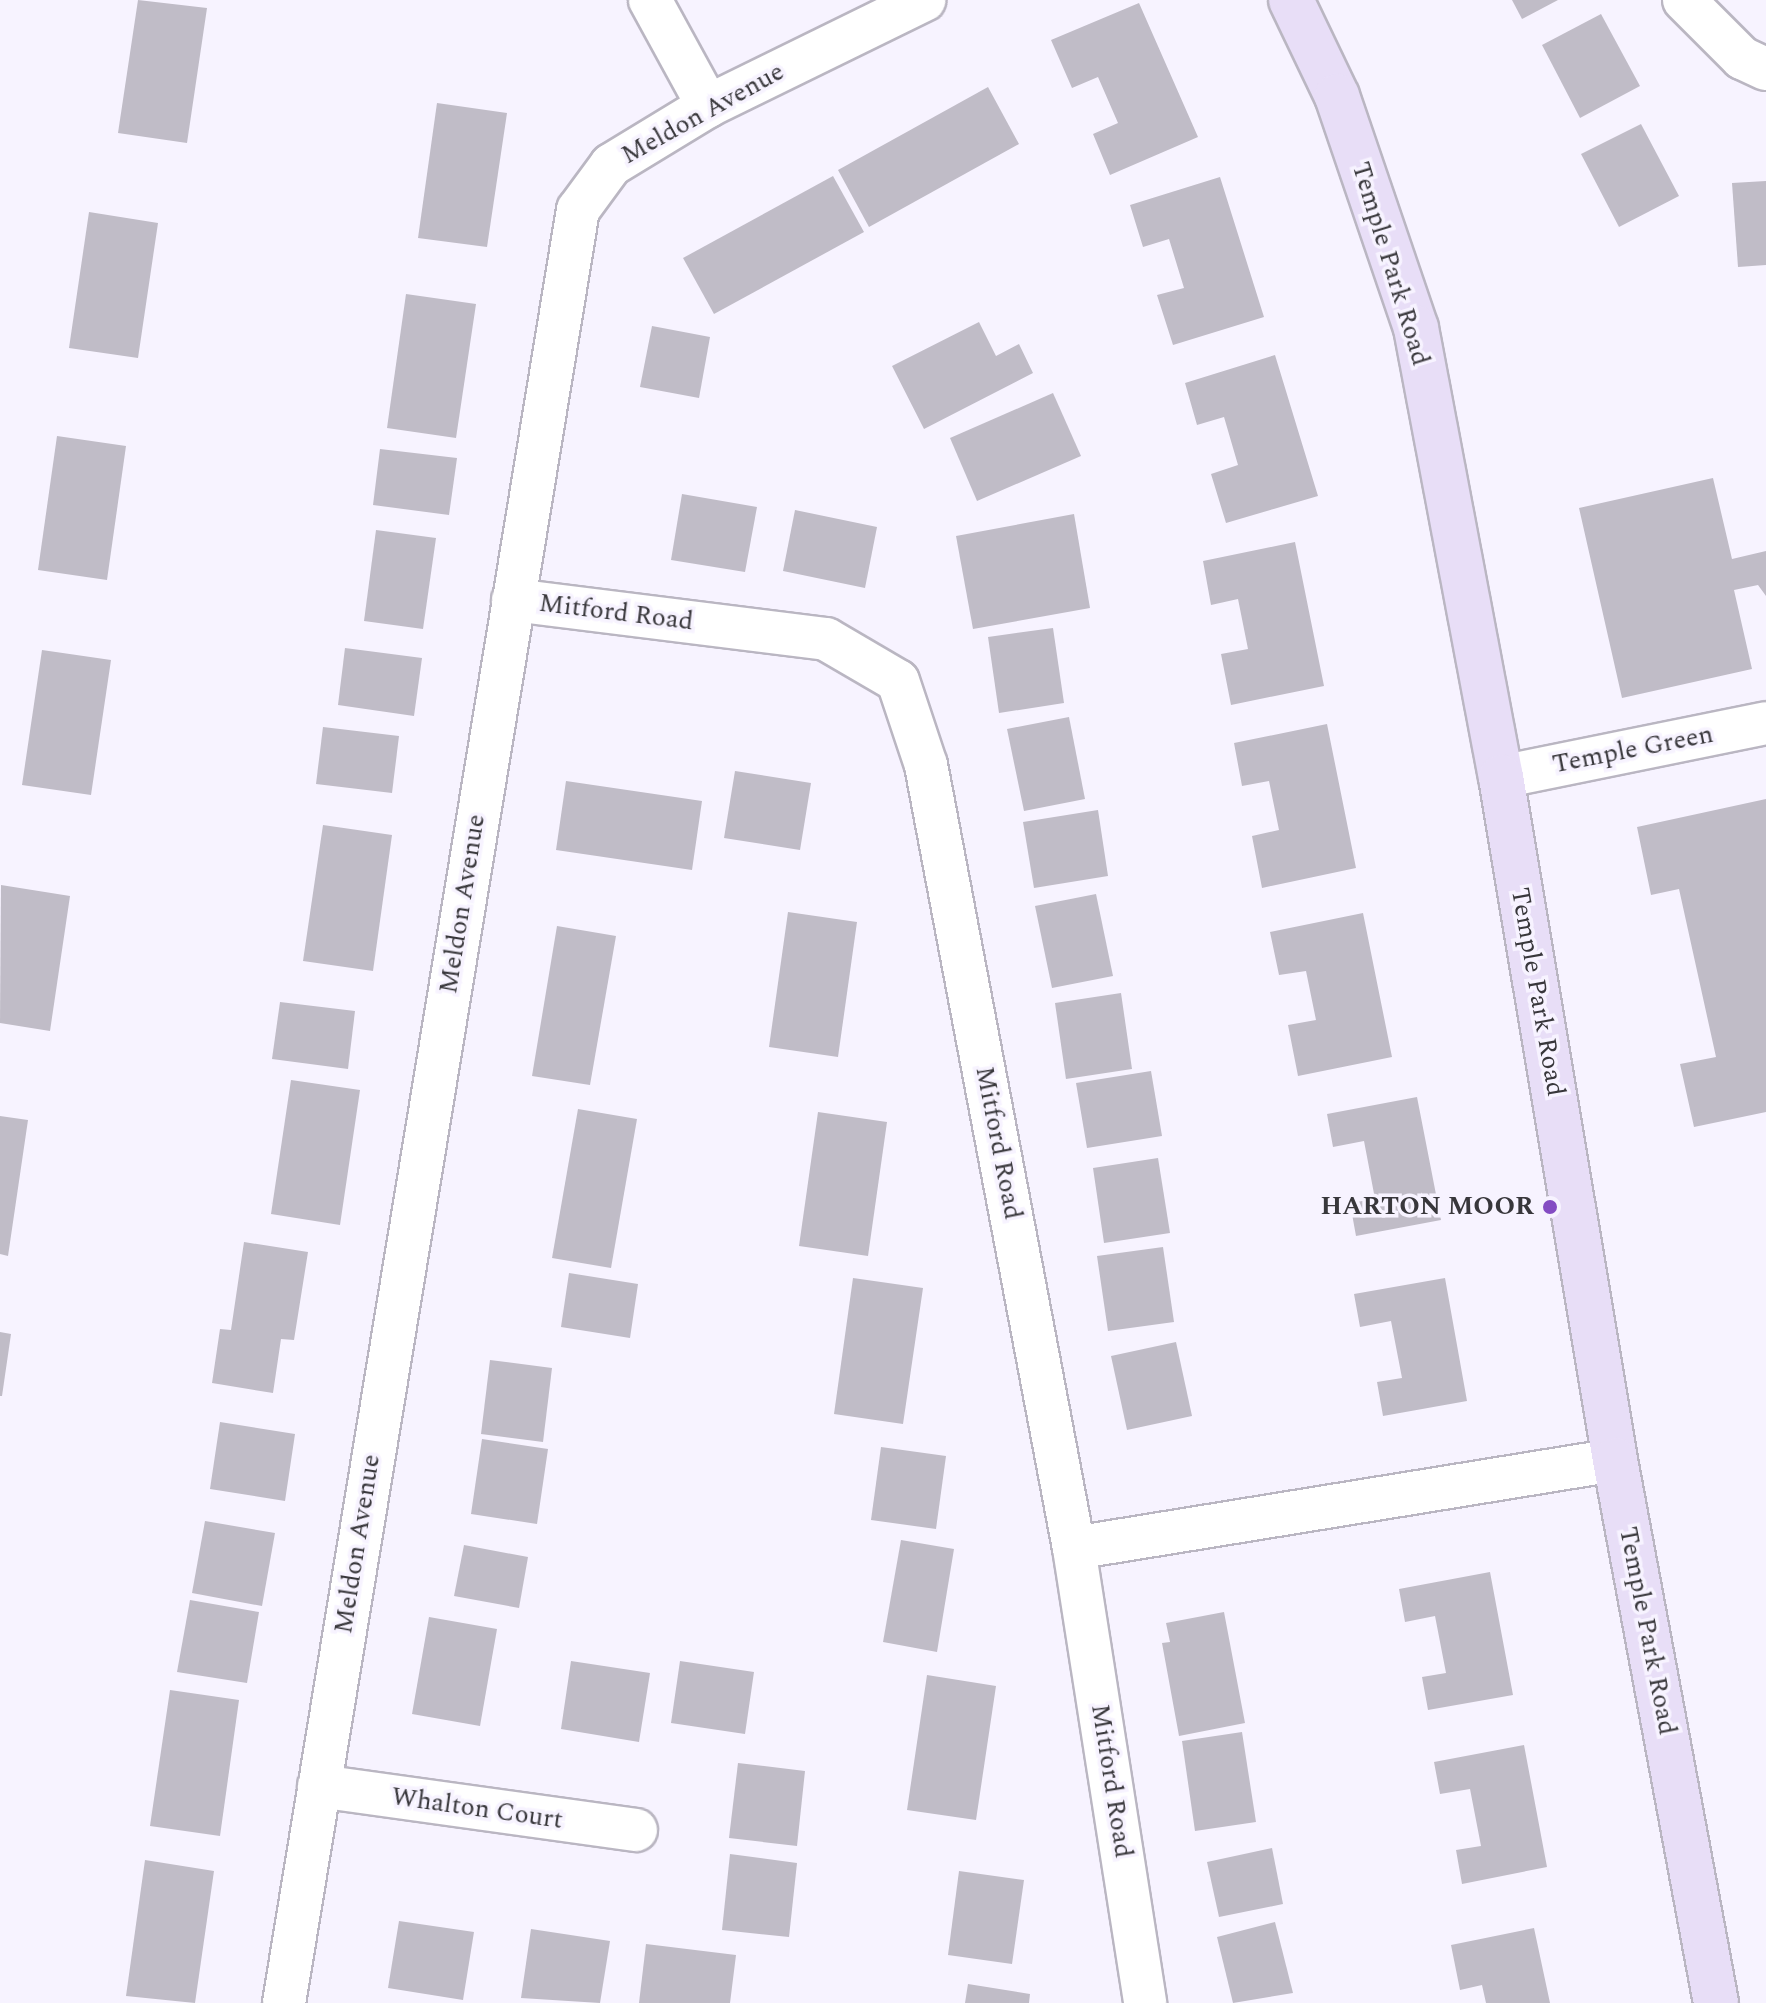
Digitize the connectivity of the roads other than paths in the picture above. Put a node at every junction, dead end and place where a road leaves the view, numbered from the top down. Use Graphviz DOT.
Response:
graph roads {
  1 [pos="650,0"];
  2 [pos="924,0"];
  3 [pos="1291,0"];
  4 [pos="1684,0"];
  5 [pos="1766,69"];
  6 [pos="708,106"];
  7 [pos="513,600"];
  8 [pos="1766,723"];
  9 [pos="1501,777"];
  10 [pos="1615,1460"];
  11 [pos="1074,1548"];
  12 [pos="319,1786"];
  13 [pos="636,1830"];
  14 [pos="284,2003"];
  15 [pos="1145,2003"];
  16 [pos="1716,2003"];
  1 -- 6 [label="street"];
  2 -- 6 [label="street, Meldon Avenue"];
  3 -- 9 [label="street, Temple Park Road"];
  4 -- 5 [label="street"];
  6 -- 7 [label="street, Meldon Avenue"];
  7 -- 11 [label="street, Mitford Road"];
  7 -- 12 [label="street, Meldon Avenue"];
  8 -- 9 [label="street, Temple Green"];
  9 -- 10 [label="street, Temple Park Road"];
  10 -- 11 [label="street"];
  10 -- 16 [label="street, Temple Park Road"];
  11 -- 15 [label="street, Mitford Road"];
  12 -- 13 [label="street, Whalton Court"];
  12 -- 14 [label="street, Meldon Avenue"];
}
